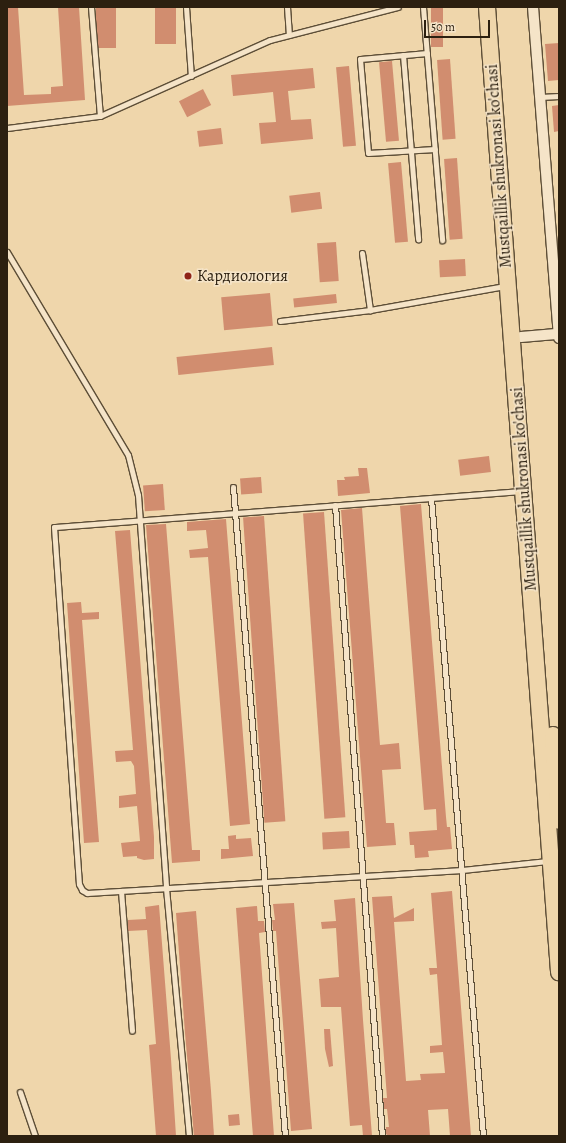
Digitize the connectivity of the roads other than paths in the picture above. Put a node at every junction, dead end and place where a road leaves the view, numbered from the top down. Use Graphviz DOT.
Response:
graph roads {
  1 [pos="91,7"];
  2 [pos="186,7"];
  3 [pos="287,7"];
  4 [pos="398,7"];
  5 [pos="423,7"];
  6 [pos="487,7"];
  7 [pos="497,7"];
  8 [pos="533,7"];
  9 [pos="386,9"];
  10 [pos="289,35"];
  11 [pos="427,53"];
  12 [pos="403,55"];
  13 [pos="191,76"];
  14 [pos="559,96"];
  15 [pos="540,97"];
  16 [pos="100,116"];
  17 [pos="7,128"];
  18 [pos="435,149"];
  19 [pos="410,151"];
  20 [pos="418,239"];
  21 [pos="442,240"];
  22 [pos="7,252"];
  23 [pos="362,253"];
  24 [pos="508,286"];
  25 [pos="370,310"];
  26 [pos="280,321"];
  27 [pos="559,334"];
  28 [pos="521,337"];
  29 [pos="559,338"];
  30 [pos="233,487"];
  31 [pos="525,490"];
  32 [pos="431,498"];
  33 [pos="334,505"];
  34 [pos="236,514"];
  35 [pos="139,521"];
  36 [pos="559,821"];
  37 [pos="550,861"];
  38 [pos="462,870"];
  39 [pos="364,876"];
  40 [pos="266,882"];
  41 [pos="166,888"];
  42 [pos="121,891"];
  43 [pos="559,972"];
  44 [pos="132,1031"];
  45 [pos="20,1092"];
  46 [pos="35,1136"];
  47 [pos="189,1136"];
  48 [pos="285,1136"];
  49 [pos="382,1136"];
  50 [pos="483,1136"];
  1 -- 16 [label="lane"];
  2 -- 13 [label="lane"];
  3 -- 10 [label="lane"];
  4 -- 9 [label="lane"];
  5 -- 11 [label="lane"];
  6 -- 24 [label="main road, Mustqaillik shukronasi ko'chasi"];
  7 -- 28 [label="main road, Mustqaillik shukronasi ko'chasi"];
  8 -- 15 [label="street"];
  9 -- 10 [label="lane"];
  10 -- 13 [label="lane"];
  11 -- 12 [label="lane"];
  11 -- 18 [label="lane"];
  12 -- 19 [label="lane"];
  12 -- 19 [label="lane"];
  13 -- 16 [label="lane"];
  14 -- 15 [label="lane"];
  15 -- 27 [label="street"];
  16 -- 17 [label="lane"];
  18 -- 19 [label="lane"];
  18 -- 21 [label="lane"];
  19 -- 20 [label="lane"];
  22 -- 35 [label="lane"];
  23 -- 25 [label="lane"];
  24 -- 25 [label="lane"];
  24 -- 31 [label="main road, Mustqaillik shukronasi ko'chasi"];
  25 -- 26 [label="lane"];
  27 -- 28 [label="street"];
  27 -- 29 [label="street"];
  28 -- 36 [label="main road, Mustqaillik shukronasi ko'chasi"];
  30 -- 34 [label="lane"];
  31 -- 32 [label="lane"];
  31 -- 37 [label="main road, Mustqaillik shukronasi ko'chasi"];
  32 -- 33 [label="lane"];
  32 -- 38 [label="lane"];
  33 -- 34 [label="lane"];
  33 -- 39 [label="lane"];
  34 -- 35 [label="lane"];
  34 -- 40 [label="lane"];
  35 -- 41 [label="lane"];
  35 -- 42 [label="lane"];
  37 -- 38 [label="lane"];
  37 -- 43 [label="main road, Mustqaillik shukronasi ko'chasi"];
  38 -- 39 [label="lane"];
  38 -- 50 [label="lane"];
  39 -- 40 [label="lane"];
  39 -- 49 [label="lane"];
  40 -- 41 [label="lane"];
  40 -- 48 [label="lane"];
  41 -- 42 [label="lane"];
  41 -- 47 [label="lane"];
  42 -- 44 [label="lane"];
  45 -- 46 [label="lane"];
}
